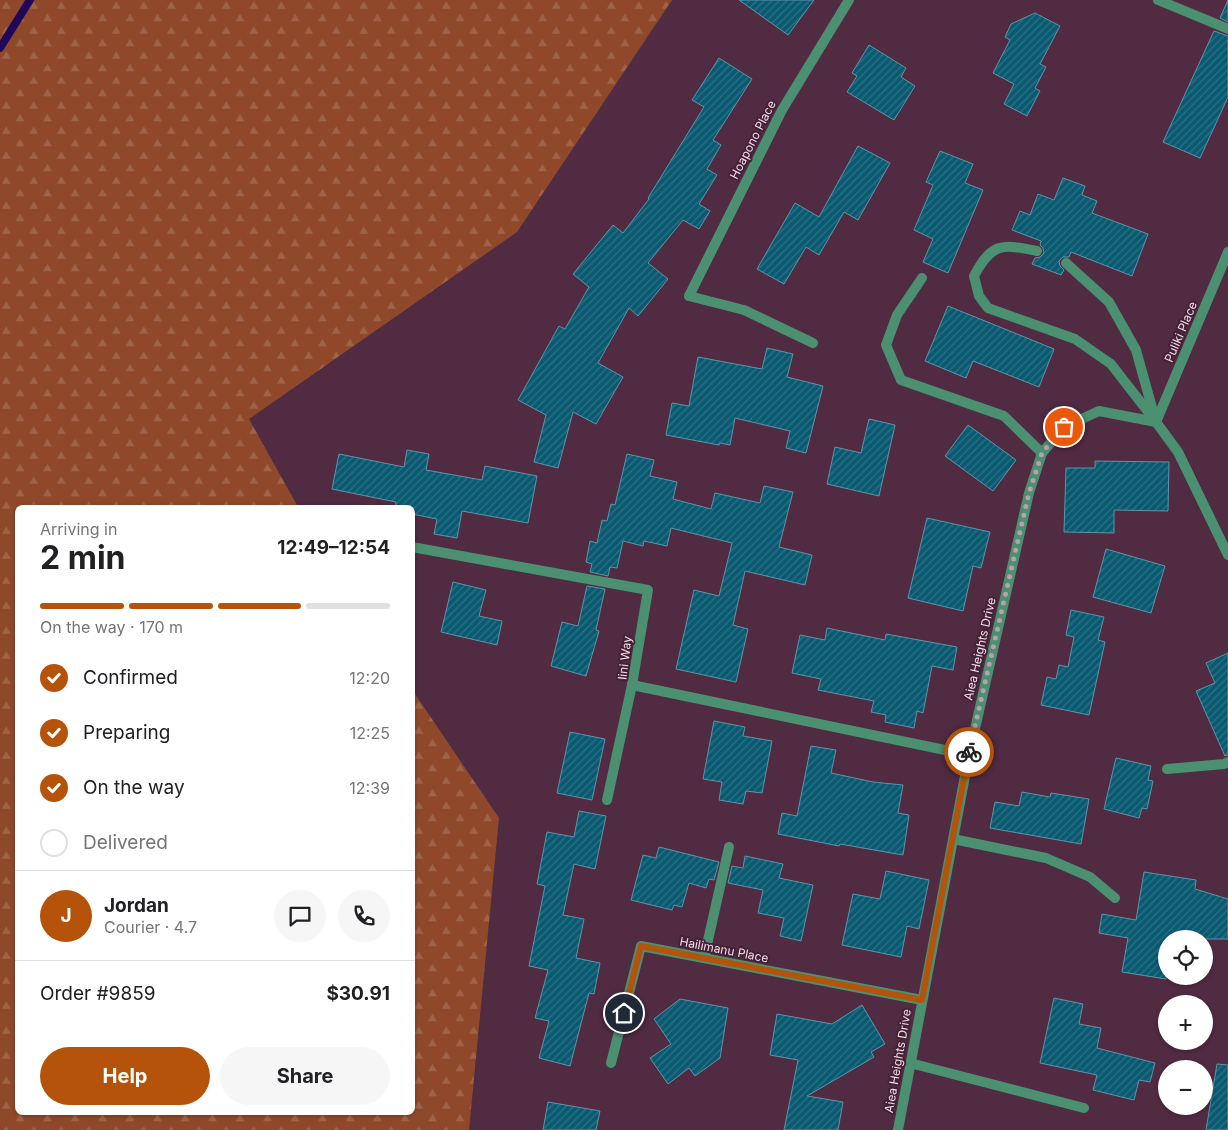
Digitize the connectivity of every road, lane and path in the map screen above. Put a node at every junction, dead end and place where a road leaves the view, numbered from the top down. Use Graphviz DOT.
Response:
graph roads {
  1 [pos="848,0"];
  2 [pos="1158,0"];
  3 [pos="1228,29"];
  4 [pos="1037,251"];
  5 [pos="1228,252"];
  6 [pos="1066,263"];
  7 [pos="922,278"];
  8 [pos="813,343"];
  9 [pos="1156,422"];
  10 [pos="1042,453"];
  11 [pos="415,548"];
  12 [pos="1228,555"];
  13 [pos="632,685"];
  14 [pos="969,755"];
  15 [pos="1228,762"];
  16 [pos="1167,769"];
  17 [pos="607,800"];
  18 [pos="953,839"];
  19 [pos="729,847"];
  20 [pos="1115,898"];
  21 [pos="704,958"];
  22 [pos="922,1000"];
  23 [pos="611,1063"];
  24 [pos="910,1063"];
  25 [pos="1084,1108"];
  26 [pos="898,1130"];
  1 -- 8 [label="street, Hoapono Place"];
  2 -- 3 [label="street"];
  4 -- 9 [label="street"];
  5 -- 9 [label="street, Puliki Place"];
  6 -- 9 [label="street"];
  7 -- 10 [label="street"];
  9 -- 10 [label="street, Aiea Heights Drive"];
  9 -- 12 [label="street"];
  10 -- 14 [label="street, Aiea Heights Drive"];
  11 -- 13 [label="street, Iini Way"];
  13 -- 14 [label="street, Iini Way"];
  13 -- 17 [label="street"];
  14 -- 18 [label="street, Aiea Heights Drive"];
  15 -- 16 [label="street"];
  18 -- 20 [label="street"];
  18 -- 22 [label="street, Aiea Heights Drive"];
  19 -- 21 [label="street"];
  21 -- 22 [label="street, Hailimanu Place"];
  21 -- 23 [label="street, Hailimanu Place"];
  22 -- 24 [label="street, Aiea Heights Drive"];
  24 -- 25 [label="street"];
  24 -- 26 [label="street, Aiea Heights Drive"];
}
